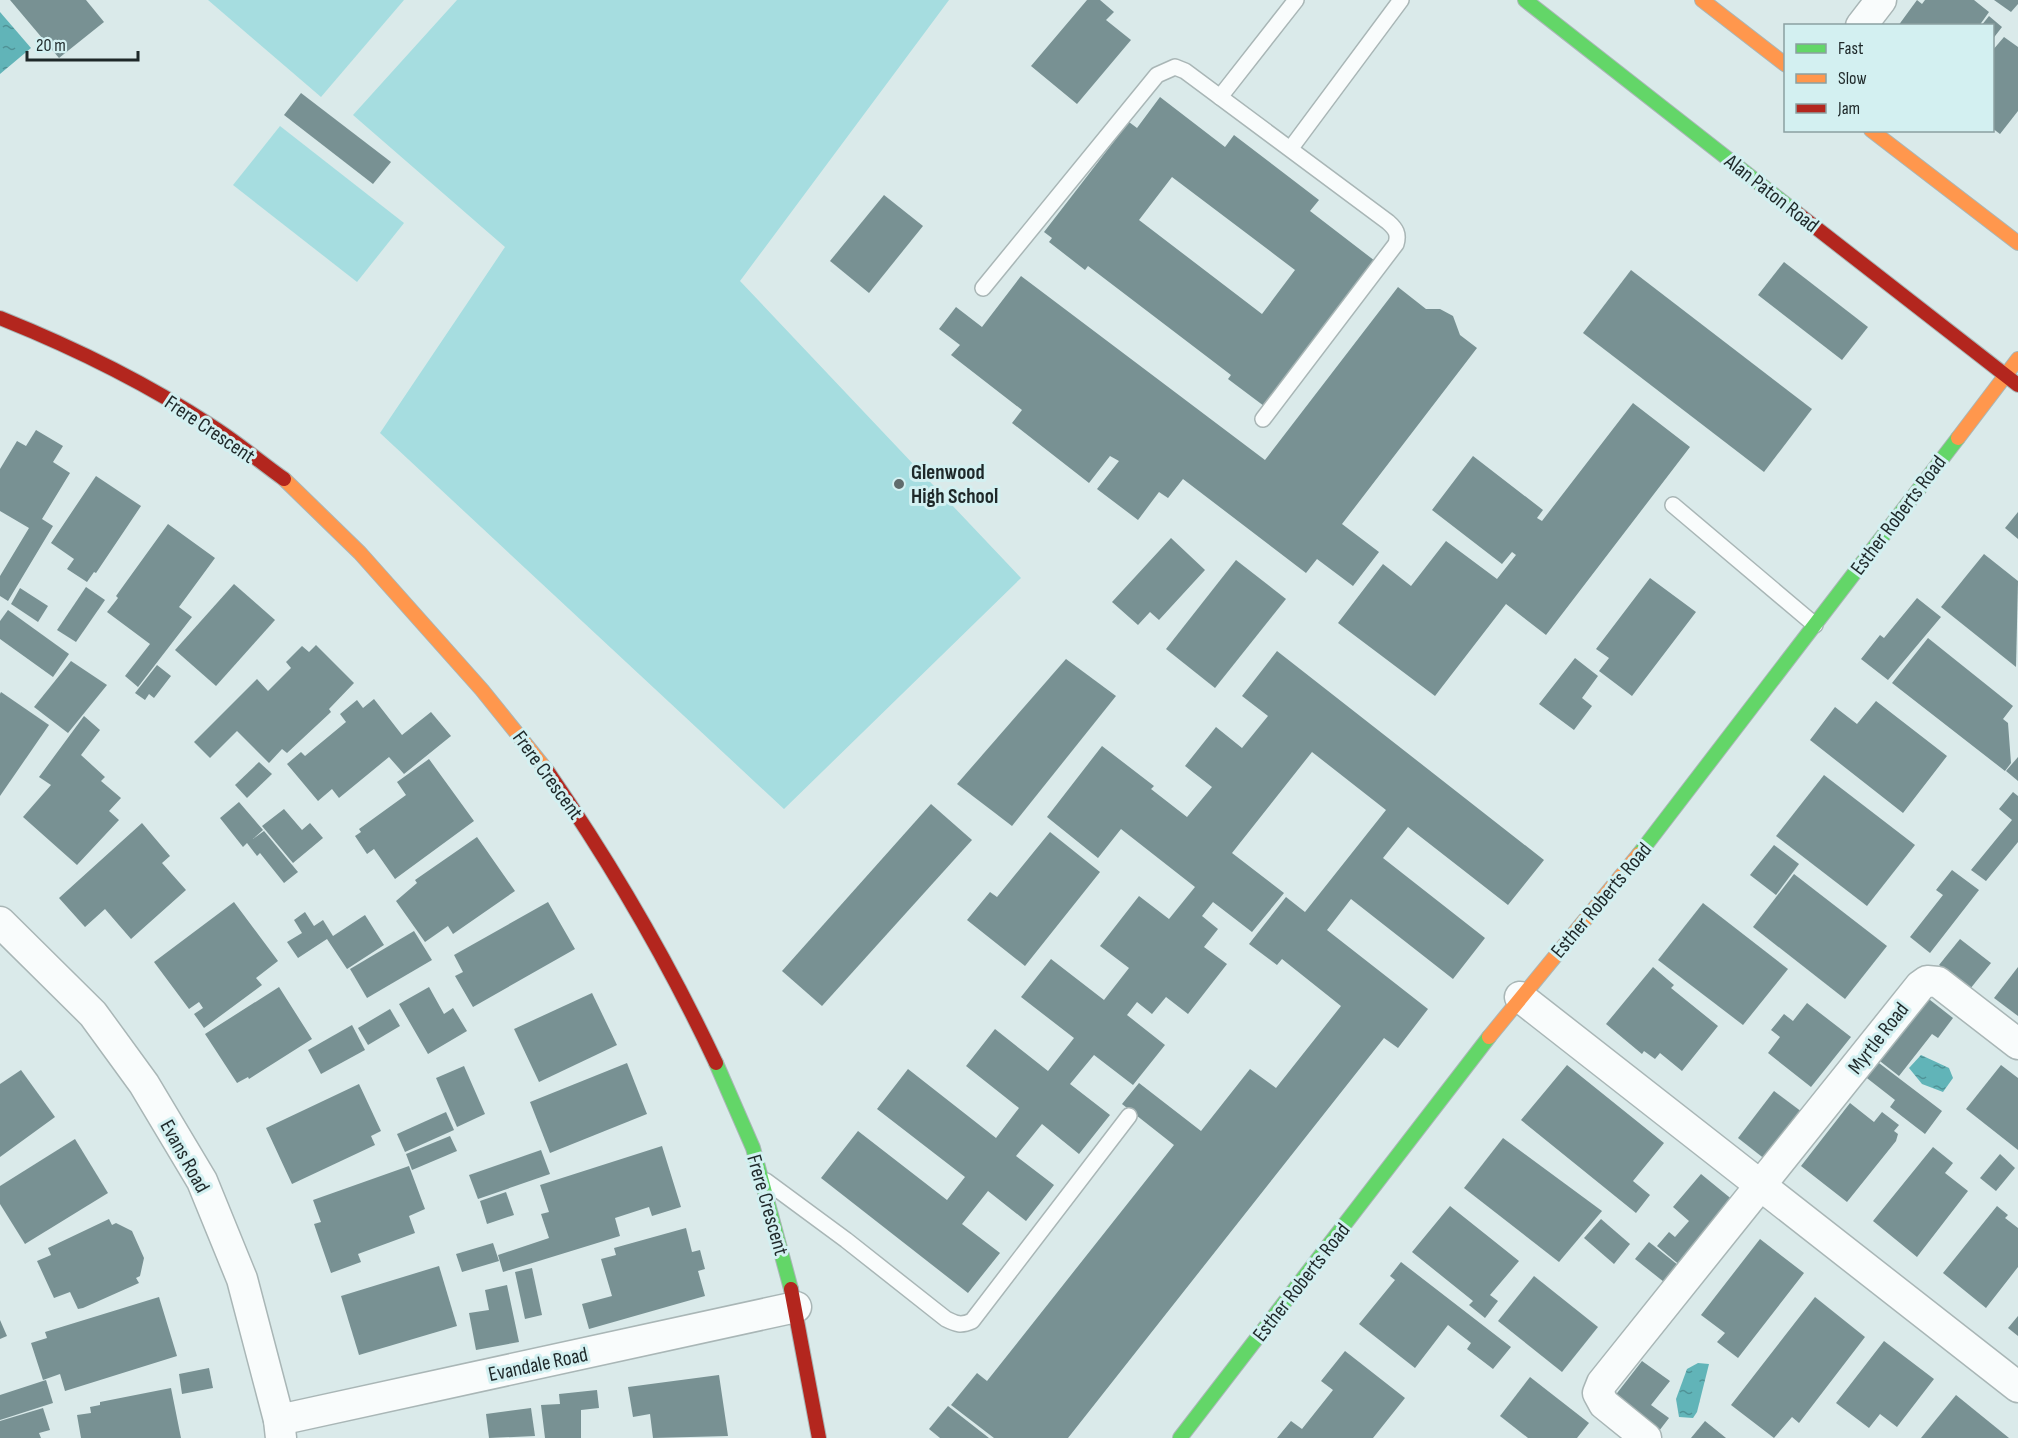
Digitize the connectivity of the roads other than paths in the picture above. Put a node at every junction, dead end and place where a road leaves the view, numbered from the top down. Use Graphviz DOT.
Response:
graph roads {
  1 [pos="1296,0"];
  2 [pos="1401,0"];
  3 [pos="1526,0"];
  4 [pos="1702,0"];
  5 [pos="1881,0"];
  6 [pos="1863,24"];
  7 [pos="1784,64"];
  8 [pos="1220,97"];
  9 [pos="1874,132"];
  10 [pos="1291,148"];
  11 [pos="2018,243"];
  12 [pos="983,288"];
  13 [pos="0,318"];
  14 [pos="2018,359"];
  15 [pos="2005,375"];
  16 [pos="2018,385"];
  17 [pos="1263,419"];
  18 [pos="1673,505"];
  19 [pos="1815,625"];
  20 [pos="0,922"];
  21 [pos="1520,997"];
  22 [pos="2018,1044"];
  23 [pos="1130,1116"];
  24 [pos="761,1177"];
  25 [pos="1761,1186"];
  26 [pos="796,1307"];
  27 [pos="2018,1387"];
  28 [pos="280,1429"];
  29 [pos="1632,1434"];
  30 [pos="819,1438"];
  31 [pos="1180,1438"];
  1 -- 8 [label="lane"];
  2 -- 10 [label="lane"];
  3 -- 15 [label="street, Alan Paton Road"];
  4 -- 7 [label="street"];
  5 -- 6 [label="street"];
  8 -- 10 [label="lane"];
  8 -- 12 [label="lane"];
  9 -- 11 [label="street"];
  10 -- 17 [label="lane"];
  13 -- 24 [label="street, Frere Crescent"];
  14 -- 15 [label="street, Esther Roberts Road"];
  15 -- 16 [label="street, Alan Paton Road"];
  15 -- 19 [label="street, Esther Roberts Road"];
  18 -- 19 [label="lane"];
  19 -- 21 [label="street, Esther Roberts Road"];
  20 -- 28 [label="street, Evans Road"];
  21 -- 25 [label="street"];
  21 -- 31 [label="street, Esther Roberts Road"];
  22 -- 25 [label="street, Myrtle Road"];
  23 -- 24 [label="lane"];
  24 -- 26 [label="street, Frere Crescent"];
  25 -- 27 [label="street"];
  25 -- 29 [label="street, Myrtle Road"];
  26 -- 28 [label="street, Evandale Road"];
  26 -- 30 [label="street, Frere Crescent"];
}
